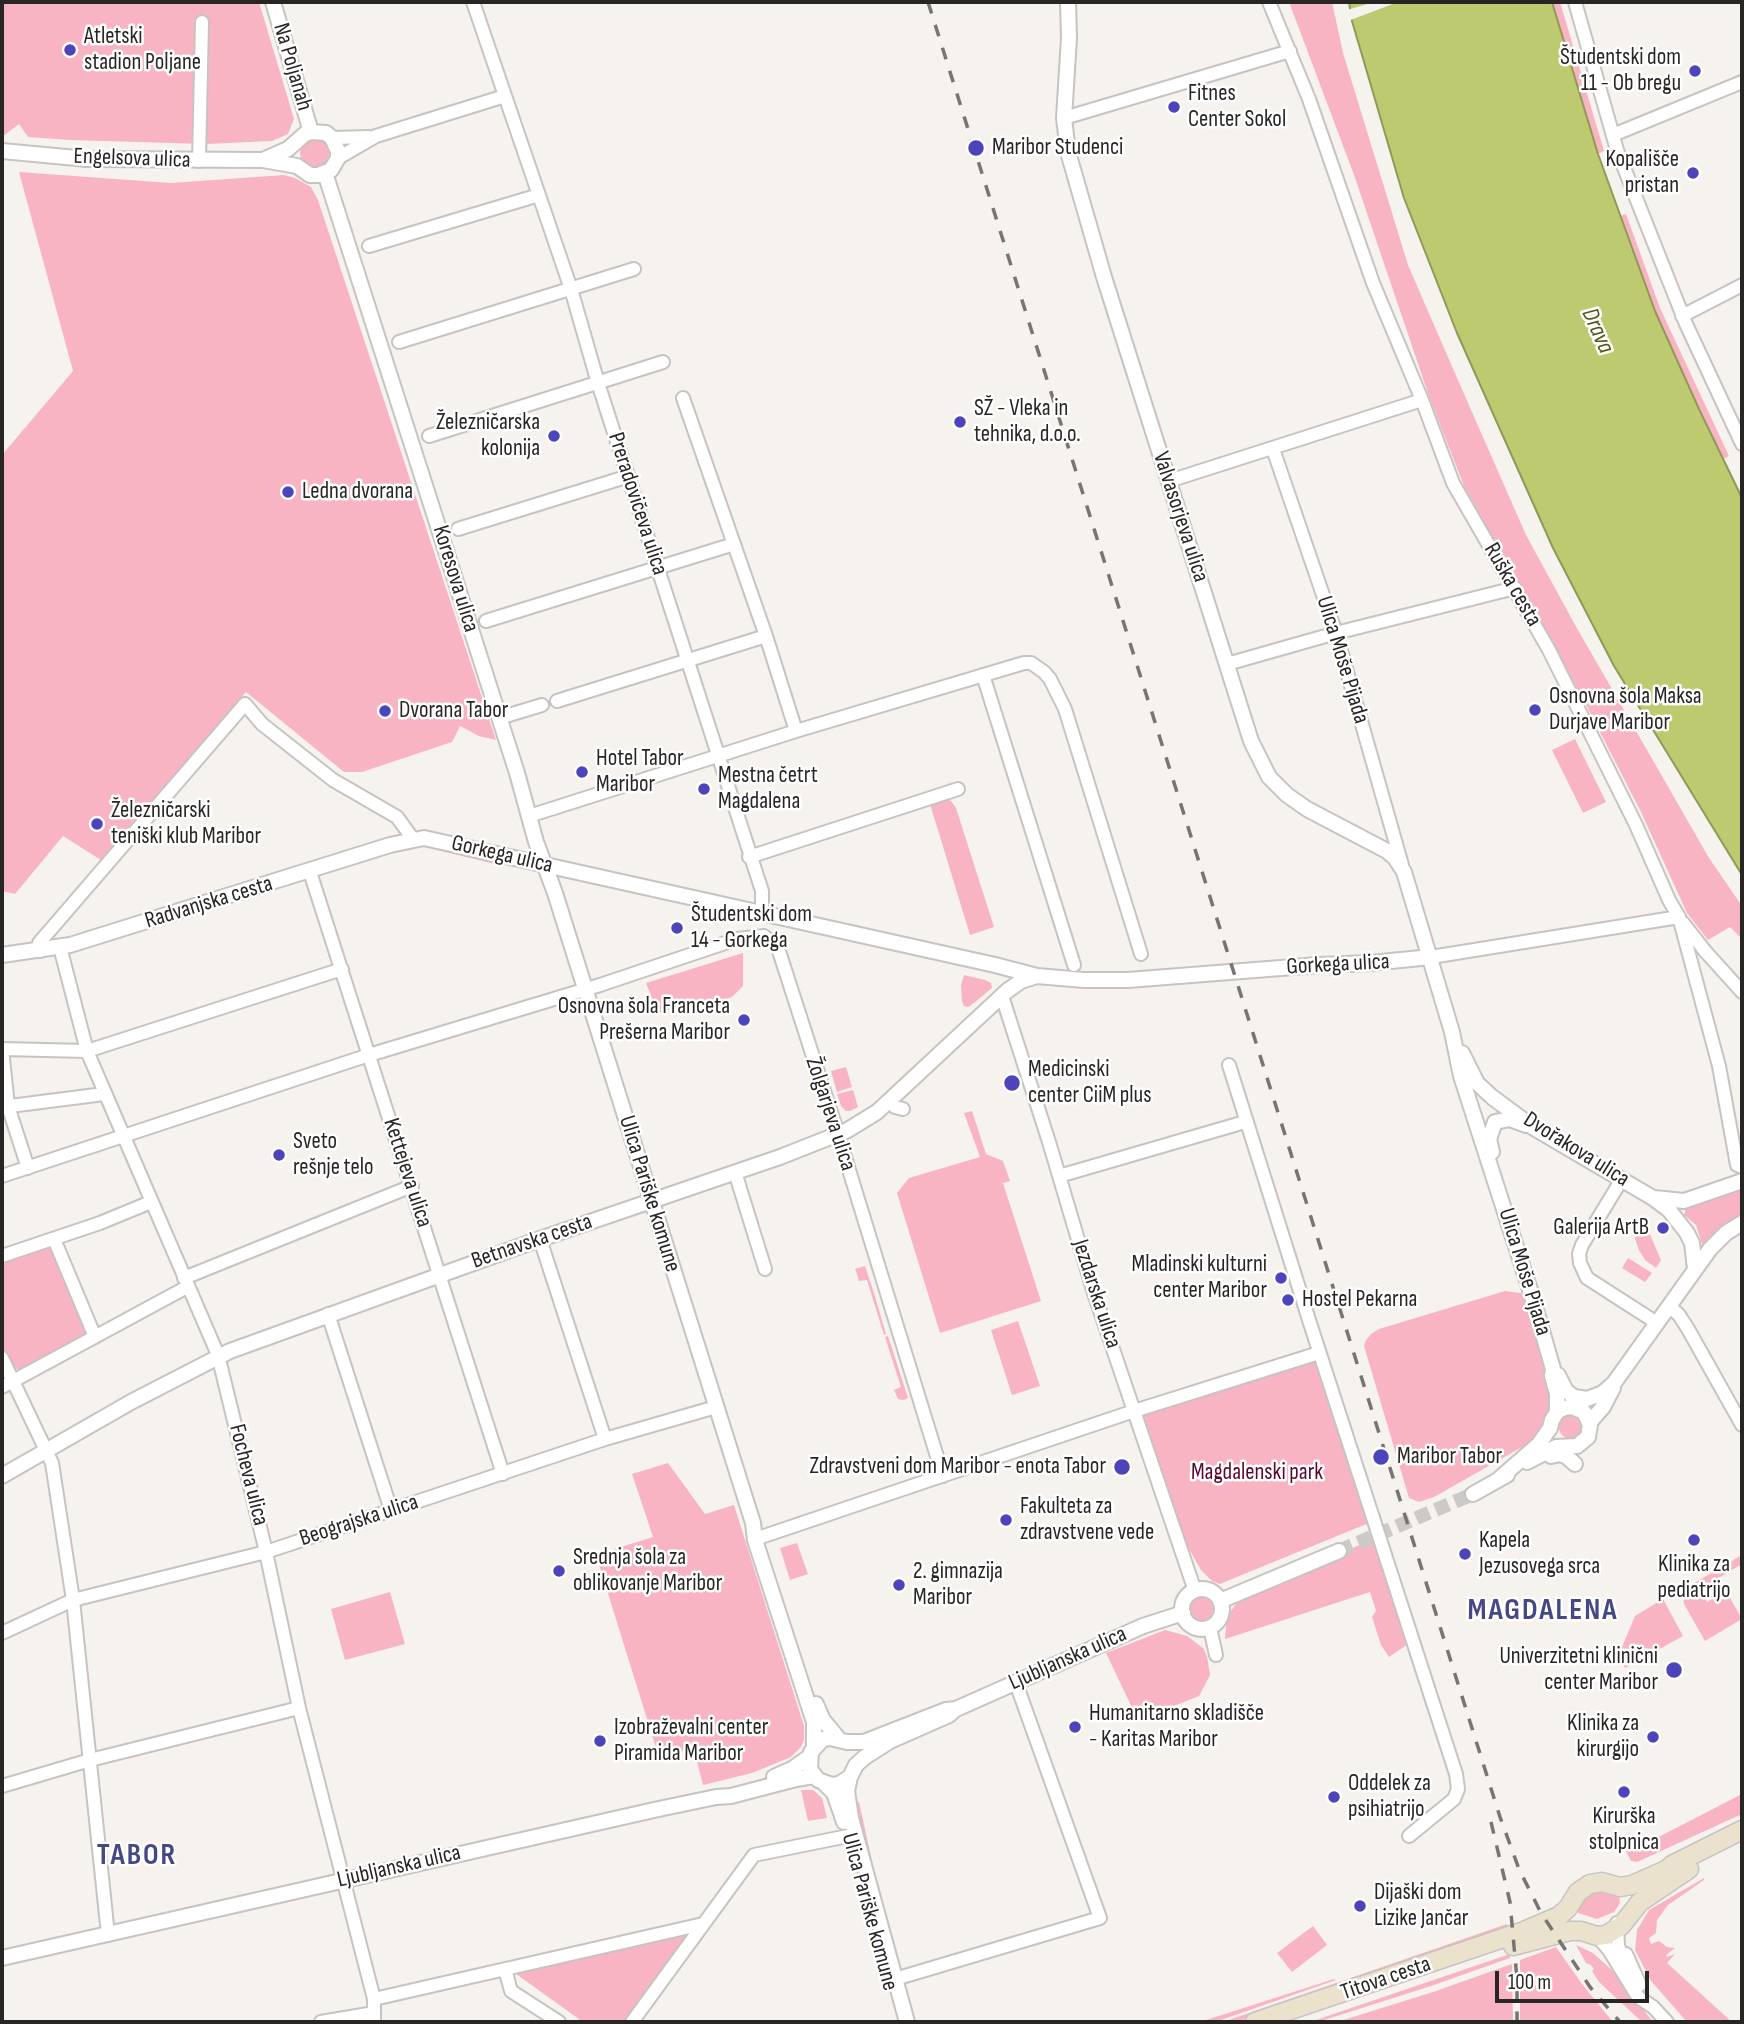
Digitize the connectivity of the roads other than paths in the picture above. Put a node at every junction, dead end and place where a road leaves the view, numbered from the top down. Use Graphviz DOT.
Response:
graph roads {
  1 [pos="273,2"];
  2 [pos="473,2"];
  3 [pos="1068,2"];
  4 [pos="1269,2"];
  5 [pos="1575,2"];
  6 [pos="202,23"];
  7 [pos="1290,51"];
  8 [pos="1742,82"];
  9 [pos="505,96"];
  10 [pos="1064,118"];
  11 [pos="311,132"];
  12 [pos="1613,135"];
  13 [pos="376,136"];
  14 [pos="332,138"];
  15 [pos="295,144"];
  16 [pos="2,151"];
  17 [pos="338,158"];
  18 [pos="263,160"];
  19 [pos="199,161"];
  20 [pos="297,166"];
  21 [pos="325,173"];
  22 [pos="539,195"];
  23 [pos="369,246"];
  24 [pos="634,269"];
  25 [pos="1742,285"];
  26 [pos="571,289"];
  27 [pos="1682,316"];
  28 [pos="399,342"];
  29 [pos="663,362"];
  30 [pos="598,383"];
  31 [pos="683,398"];
  32 [pos="1422,400"];
  33 [pos="429,436"];
  34 [pos="1742,444"];
  35 [pos="1273,449"];
  36 [pos="629,476"];
  37 [pos="1169,481"];
  38 [pos="458,529"];
  39 [pos="734,544"];
  40 [pos="658,569"];
  41 [pos="1515,588"];
  42 [pos="486,621"];
  43 [pos="1336,633"];
  44 [pos="766,636"];
  45 [pos="687,661"];
  46 [pos="1227,664"];
  47 [pos="983,675"];
  48 [pos="556,701"];
  49 [pos="542,705"];
  50 [pos="499,718"];
  51 [pos="796,731"];
  52 [pos="718,757"];
  53 [pos="958,789"];
  54 [pos="529,816"];
  55 [pos="413,839"];
  56 [pos="749,857"];
  57 [pos="544,865"];
  58 [pos="310,872"];
  59 [pos="1404,872"];
  60 [pos="762,913"];
  61 [pos="1679,917"];
  62 [pos="60,947"];
  63 [pos="40,951"];
  64 [pos="1141,954"];
  65 [pos="2,956"];
  66 [pos="1431,957"];
  67 [pos="1074,965"];
  68 [pos="342,969"];
  69 [pos="1037,976"];
  70 [pos="585,989"];
  71 [pos="1742,992"];
  72 [pos="1002,996"];
  73 [pos="1452,1032"];
  74 [pos="2,1049"];
  75 [pos="87,1051"];
  76 [pos="369,1055"];
  77 [pos="1229,1065"];
  78 [pos="104,1094"];
  79 [pos="889,1101"];
  80 [pos="5,1106"];
  81 [pos="903,1109"];
  82 [pos="1245,1122"];
  83 [pos="1534,1128"];
  84 [pos="838,1134"];
  85 [pos="123,1136"];
  86 [pos="1742,1167"];
  87 [pos="28,1168"];
  88 [pos="735,1172"];
  89 [pos="1495,1175"];
  90 [pos="2,1176"];
  91 [pos="1059,1176"];
  92 [pos="1622,1179"];
  93 [pos="1742,1181"];
  94 [pos="412,1186"];
  95 [pos="1653,1198"];
  96 [pos="652,1201"];
  97 [pos="151,1202"];
  98 [pos="1742,1223"];
  99 [pos="54,1239"];
  100 [pos="540,1239"];
  101 [pos="2,1256"];
  102 [pos="765,1269"];
  103 [pos="1695,1269"];
  104 [pos="440,1275"];
  105 [pos="186,1282"];
  106 [pos="1669,1306"];
  107 [pos="328,1314"];
  108 [pos="1657,1323"];
  109 [pos="95,1336"];
  110 [pos="1319,1353"];
  111 [pos="218,1356"];
  112 [pos="2,1358"];
  113 [pos="1553,1369"];
  114 [pos="1614,1383"];
  115 [pos="7,1384"];
  116 [pos="716,1407"];
  117 [pos="1134,1411"];
  118 [pos="1557,1412"];
  119 [pos="1590,1422"];
  120 [pos="1742,1425"];
  121 [pos="1550,1428"];
  122 [pos="605,1439"];
  123 [pos="1562,1446"];
  124 [pos="48,1449"];
  125 [pos="1575,1464"];
  126 [pos="503,1474"];
  127 [pos="2,1476"];
  128 [pos="943,1476"];
  129 [pos="1499,1479"];
  130 [pos="1473,1494"];
  131 [pos="391,1510"];
  132 [pos="753,1522"];
  133 [pos="761,1537"];
  134 [pos="1339,1551"];
  135 [pos="266,1552"];
  136 [pos="1195,1591"];
  137 [pos="73,1600"];
  138 [pos="1220,1601"];
  139 [pos="1182,1613"];
  140 [pos="1210,1628"];
  141 [pos="2,1633"];
  142 [pos="1216,1655"];
  143 [pos="1016,1683"];
  144 [pos="299,1708"];
  145 [pos="842,1740"];
  146 [pos="872,1745"];
  147 [pos="811,1752"];
  148 [pos="90,1760"];
  149 [pos="853,1771"];
  150 [pos="819,1780"];
  151 [pos="2,1786"];
  152 [pos="716,1797"];
  153 [pos="1742,1830"];
  154 [pos="848,1836"];
  155 [pos="1409,1836"];
  156 [pos="1742,1843"];
  157 [pos="1674,1870"];
  158 [pos="345,1879"];
  159 [pos="1627,1892"];
  160 [pos="1620,1923"];
  161 [pos="703,1924"];
  162 [pos="1580,1924"];
  163 [pos="108,1935"];
  164 [pos="1521,1937"];
  165 [pos="2,1958"];
  166 [pos="505,1969"];
  167 [pos="895,1979"];
  168 [pos="374,1999"];
  169 [pos="1653,2007"];
  170 [pos="374,2018"];
  171 [pos="321,2022"];
  172 [pos="559,2022"];
  173 [pos="632,2022"];
  174 [pos="899,2022"];
  175 [pos="907,2022"];
  176 [pos="1255,2022"];
  177 [pos="1289,2022"];
  178 [pos="1667,2022"];
  1 -- 11 [label="street, Na Poljanah"];
  2 -- 9 [label="street, Preradovičeva ulica"];
  3 -- 10 [label="street, Valvasorjeva ulica"];
  4 -- 7 [label="street, Ruška cesta"];
  5 -- 12 [label="street"];
  6 -- 19 [label="street"];
  7 -- 10 [label="street"];
  7 -- 32 [label="street, Ruška cesta"];
  8 -- 12 [label="street"];
  9 -- 13 [label="street"];
  9 -- 22 [label="street, Preradovičeva ulica"];
  10 -- 37 [label="street, Valvasorjeva ulica"];
  11 -- 14 [label="street"];
  11 -- 15 [label="street"];
  12 -- 27 [label="street"];
  13 -- 14 [label="street"];
  13 -- 17 [label="street"];
  14 -- 17 [label="street"];
  15 -- 18 [label="street"];
  15 -- 20 [label="street"];
  16 -- 19 [label="street, Engelsova ulica"];
  17 -- 21 [label="street"];
  18 -- 19 [label="street, Engelsova ulica"];
  18 -- 20 [label="street"];
  20 -- 21 [label="street"];
  21 -- 50 [label="street, Koresova ulica"];
  22 -- 23 [label="street"];
  22 -- 26 [label="street, Preradovičeva ulica"];
  24 -- 26 [label="street"];
  25 -- 27 [label="street"];
  26 -- 28 [label="street"];
  26 -- 30 [label="street, Preradovičeva ulica"];
  27 -- 34 [label="street"];
  29 -- 30 [label="street"];
  30 -- 33 [label="street"];
  30 -- 36 [label="street, Preradovičeva ulica"];
  31 -- 39 [label="street"];
  32 -- 35 [label="street"];
  32 -- 41 [label="street, Ruška cesta"];
  35 -- 37 [label="street"];
  35 -- 43 [label="street, Ulica Moše Pijada"];
  36 -- 38 [label="street"];
  36 -- 40 [label="street, Preradovičeva ulica"];
  37 -- 46 [label="street, Valvasorjeva ulica"];
  39 -- 40 [label="street"];
  39 -- 44 [label="street"];
  40 -- 42 [label="street"];
  40 -- 45 [label="street, Preradovičeva ulica"];
  41 -- 43 [label="street"];
  41 -- 61 [label="street, Ruška cesta"];
  43 -- 46 [label="street"];
  43 -- 59 [label="street, Ulica Moše Pijada"];
  44 -- 45 [label="street"];
  44 -- 51 [label="street"];
  45 -- 48 [label="street"];
  45 -- 52 [label="street, Preradovičeva ulica"];
  46 -- 59 [label="street, Valvasorjeva ulica"];
  47 -- 51 [label="street"];
  47 -- 64 [label="street"];
  47 -- 67 [label="street"];
  49 -- 50 [label="street"];
  50 -- 54 [label="street, Koresova ulica"];
  51 -- 52 [label="street"];
  52 -- 54 [label="street"];
  52 -- 56 [label="street, Preradovičeva ulica"];
  53 -- 56 [label="street"];
  54 -- 57 [label="street, Koresova ulica"];
  55 -- 57 [label="street, Gorkega ulica"];
  55 -- 58 [label="street, Radvanjska cesta"];
  55 -- 63 [label="street"];
  56 -- 60 [label="street, Preradovičeva ulica"];
  57 -- 60 [label="street, Gorkega ulica"];
  57 -- 70 [label="street, Ulica Pariške komune"];
  58 -- 62 [label="street, Radvanjska cesta"];
  58 -- 68 [label="street, Kettejeva ulica"];
  59 -- 66 [label="street, Valvasorjeva ulica"];
  60 -- 69 [label="street, Gorkega ulica"];
  61 -- 66 [label="street, Gorkega ulica"];
  61 -- 71 [label="street"];
  61 -- 86 [label="street, Ruška cesta"];
  62 -- 63 [label="street, Radvanjska cesta"];
  62 -- 75 [label="street, Focheva ulica"];
  63 -- 65 [label="street, Radvanjska cesta"];
  66 -- 69 [label="street, Gorkega ulica"];
  66 -- 73 [label="street"];
  68 -- 75 [label="street"];
  68 -- 76 [label="street, Kettejeva ulica"];
  69 -- 72 [label="street, Betnavska cesta"];
  70 -- 76 [label="street, Žolgarjeva ulica"];
  70 -- 84 [label="street, Žolgarjeva ulica"];
  70 -- 96 [label="street, Ulica Pariške komune"];
  72 -- 79 [label="street, Betnavska cesta"];
  72 -- 91 [label="street, Jezdarska ulica"];
  73 -- 83 [label="street, Dvořakova ulica"];
  73 -- 89 [label="street"];
  74 -- 75 [label="street"];
  74 -- 80 [label="street"];
  75 -- 78 [label="street, Focheva ulica"];
  76 -- 85 [label="street, Žolgarjeva ulica"];
  76 -- 94 [label="street, Kettejeva ulica"];
  77 -- 82 [label="street"];
  78 -- 80 [label="street"];
  78 -- 85 [label="street, Focheva ulica"];
  79 -- 81 [label="street"];
  79 -- 84 [label="street, Betnavska cesta"];
  80 -- 87 [label="street"];
  82 -- 91 [label="street"];
  82 -- 110 [label="street"];
  83 -- 89 [label="street"];
  83 -- 92 [label="street, Dvořakova ulica"];
  84 -- 88 [label="street, Betnavska cesta"];
  84 -- 128 [label="street, Žolgarjeva ulica"];
  85 -- 87 [label="street, Žolgarjeva ulica"];
  85 -- 97 [label="street, Focheva ulica"];
  87 -- 90 [label="street, Žolgarjeva ulica"];
  88 -- 96 [label="street, Betnavska cesta"];
  88 -- 102 [label="street"];
  89 -- 113 [label="street, Ulica Moše Pijada"];
  91 -- 117 [label="street, Jezdarska ulica"];
  92 -- 95 [label="street, Dvořakova ulica"];
  92 -- 108 [label="street"];
  93 -- 95 [label="street"];
  94 -- 104 [label="street, Kettejeva ulica"];
  94 -- 105 [label="street"];
  95 -- 103 [label="street, Dvořakova ulica"];
  96 -- 100 [label="street, Betnavska cesta"];
  96 -- 116 [label="street, Ulica Pariške komune"];
  97 -- 99 [label="street"];
  97 -- 105 [label="street, Focheva ulica"];
  98 -- 103 [label="street"];
  99 -- 101 [label="street"];
  99 -- 109 [label="street"];
  100 -- 104 [label="street, Betnavska cesta"];
  100 -- 122 [label="street"];
  103 -- 106 [label="street"];
  104 -- 107 [label="street, Betnavska cesta"];
  104 -- 126 [label="street, Kettejeva ulica"];
  105 -- 109 [label="street"];
  105 -- 111 [label="street, Focheva ulica"];
  106 -- 108 [label="street"];
  106 -- 120 [label="street"];
  107 -- 111 [label="street, Betnavska cesta"];
  107 -- 131 [label="street"];
  108 -- 114 [label="street"];
  109 -- 115 [label="street"];
  110 -- 117 [label="street"];
  110 -- 155 [label="street"];
  111 -- 124 [label="street, Betnavska cesta"];
  111 -- 135 [label="street, Focheva ulica"];
  112 -- 115 [label="street"];
  113 -- 114 [label="street"];
  113 -- 118 [label="street"];
  114 -- 119 [label="street"];
  115 -- 124 [label="street"];
  116 -- 122 [label="street, Beograjska ulica"];
  116 -- 132 [label="street, Ulica Pariške komune"];
  117 -- 128 [label="street"];
  117 -- 136 [label="street, Jezdarska ulica"];
  118 -- 119 [label="street"];
  118 -- 121 [label="street"];
  119 -- 123 [label="street"];
  121 -- 123 [label="street"];
  121 -- 129 [label="street"];
  122 -- 126 [label="street, Beograjska ulica"];
  123 -- 129 [label="street"];
  124 -- 127 [label="street, Betnavska cesta"];
  124 -- 137 [label="street"];
  125 -- 129 [label="street"];
  126 -- 131 [label="street, Beograjska ulica"];
  128 -- 133 [label="street"];
  129 -- 130 [label="street"];
  131 -- 135 [label="street, Beograjska ulica"];
  132 -- 133 [label="street, Ulica Pariške komune"];
  132 -- 147 [label="street, Ulica Pariške komune"];
  133 -- 145 [label="street, Ulica Pariške komune"];
  134 -- 138 [label="street"];
  135 -- 137 [label="street, Beograjska ulica"];
  135 -- 144 [label="street, Focheva ulica"];
  136 -- 138 [label="street"];
  136 -- 139 [label="street"];
  137 -- 141 [label="street, Beograjska ulica"];
  137 -- 148 [label="street"];
  138 -- 140 [label="street"];
  139 -- 140 [label="street"];
  139 -- 143 [label="street, Ljubljanska ulica"];
  140 -- 142 [label="street"];
  143 -- 146 [label="street, Ljubljanska ulica"];
  143 -- 167 [label="street"];
  144 -- 148 [label="street"];
  144 -- 158 [label="street, Focheva ulica"];
  145 -- 146 [label="street"];
  145 -- 147 [label="street"];
  145 -- 149 [label="street"];
  146 -- 149 [label="street"];
  147 -- 150 [label="street"];
  147 -- 152 [label="street"];
  148 -- 151 [label="street"];
  148 -- 163 [label="street"];
  149 -- 150 [label="street"];
  149 -- 167 [label="street"];
  150 -- 152 [label="street, Ljubljanska ulica"];
  150 -- 154 [label="street, Ulica Pariške komune"];
  152 -- 158 [label="street, Ljubljanska ulica"];
  153 -- 157 [label="main road"];
  154 -- 161 [label="street"];
  154 -- 174 [label="street, Ulica Pariške komune"];
  156 -- 157 [label="main road"];
  157 -- 159 [label="main road"];
  157 -- 159 [label="main road"];
  158 -- 163 [label="street, Ljubljanska ulica"];
  158 -- 168 [label="street, Focheva ulica"];
  159 -- 160 [label="main road"];
  159 -- 162 [label="main road"];
  159 -- 164 [label="main road"];
  160 -- 162 [label="main road"];
  160 -- 162 [label="main road"];
  160 -- 169 [label="street"];
  161 -- 166 [label="street"];
  161 -- 173 [label="street"];
  162 -- 164 [label="main road"];
  162 -- 169 [label="street"];
  163 -- 165 [label="street, Ljubljanska ulica"];
  164 -- 176 [label="main road, Titova cesta"];
  164 -- 177 [label="main road, Titova cesta"];
  166 -- 168 [label="street"];
  166 -- 172 [label="street"];
  167 -- 175 [label="street"];
  168 -- 170 [label="street, Focheva ulica"];
  169 -- 178 [label="street"];
  170 -- 171 [label="street"];
}
